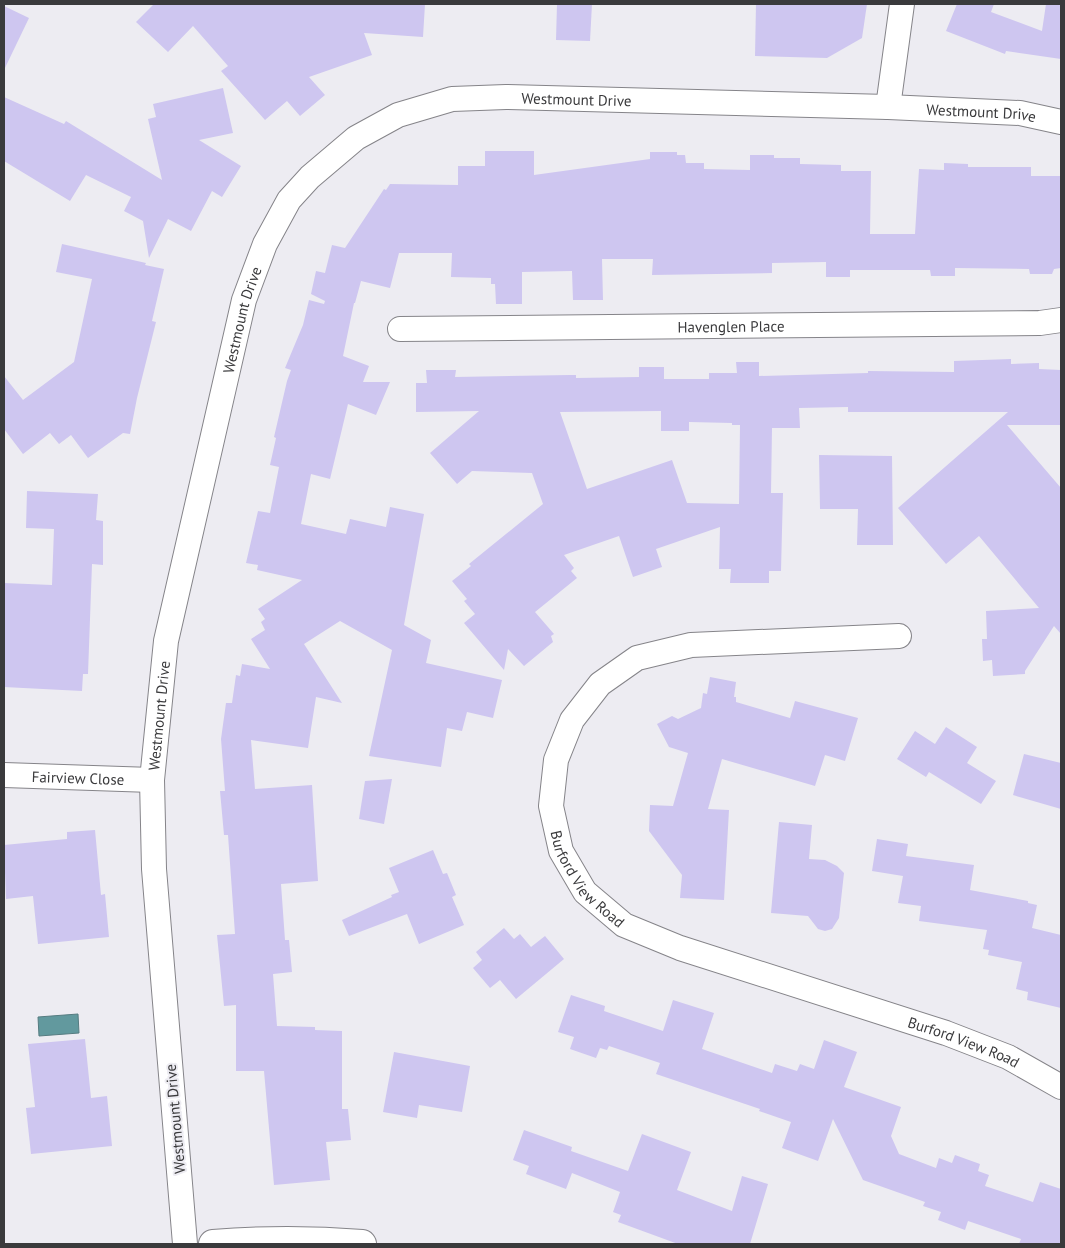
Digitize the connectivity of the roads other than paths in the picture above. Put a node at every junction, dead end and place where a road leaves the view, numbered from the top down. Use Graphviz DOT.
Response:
graph roads {
  1 [pos="902,4"];
  2 [pos="888,107"];
  3 [pos="1061,122"];
  4 [pos="1061,320"];
  5 [pos="400,329"];
  6 [pos="899,636"];
  7 [pos="4,775"];
  8 [pos="152,780"];
  9 [pos="1061,1087"];
  10 [pos="185,1244"];
  11 [pos="213,1244"];
  12 [pos="362,1244"];
  1 -- 2 [label="street"];
  2 -- 3 [label="street, Westmount Drive"];
  2 -- 8 [label="street, Westmount Drive"];
  4 -- 5 [label="street, Havenglen Place"];
  6 -- 9 [label="street, Burford View Road"];
  7 -- 8 [label="street, Fairview Close"];
  8 -- 10 [label="street, Westmount Drive"];
  11 -- 12 [label="street"];
}
